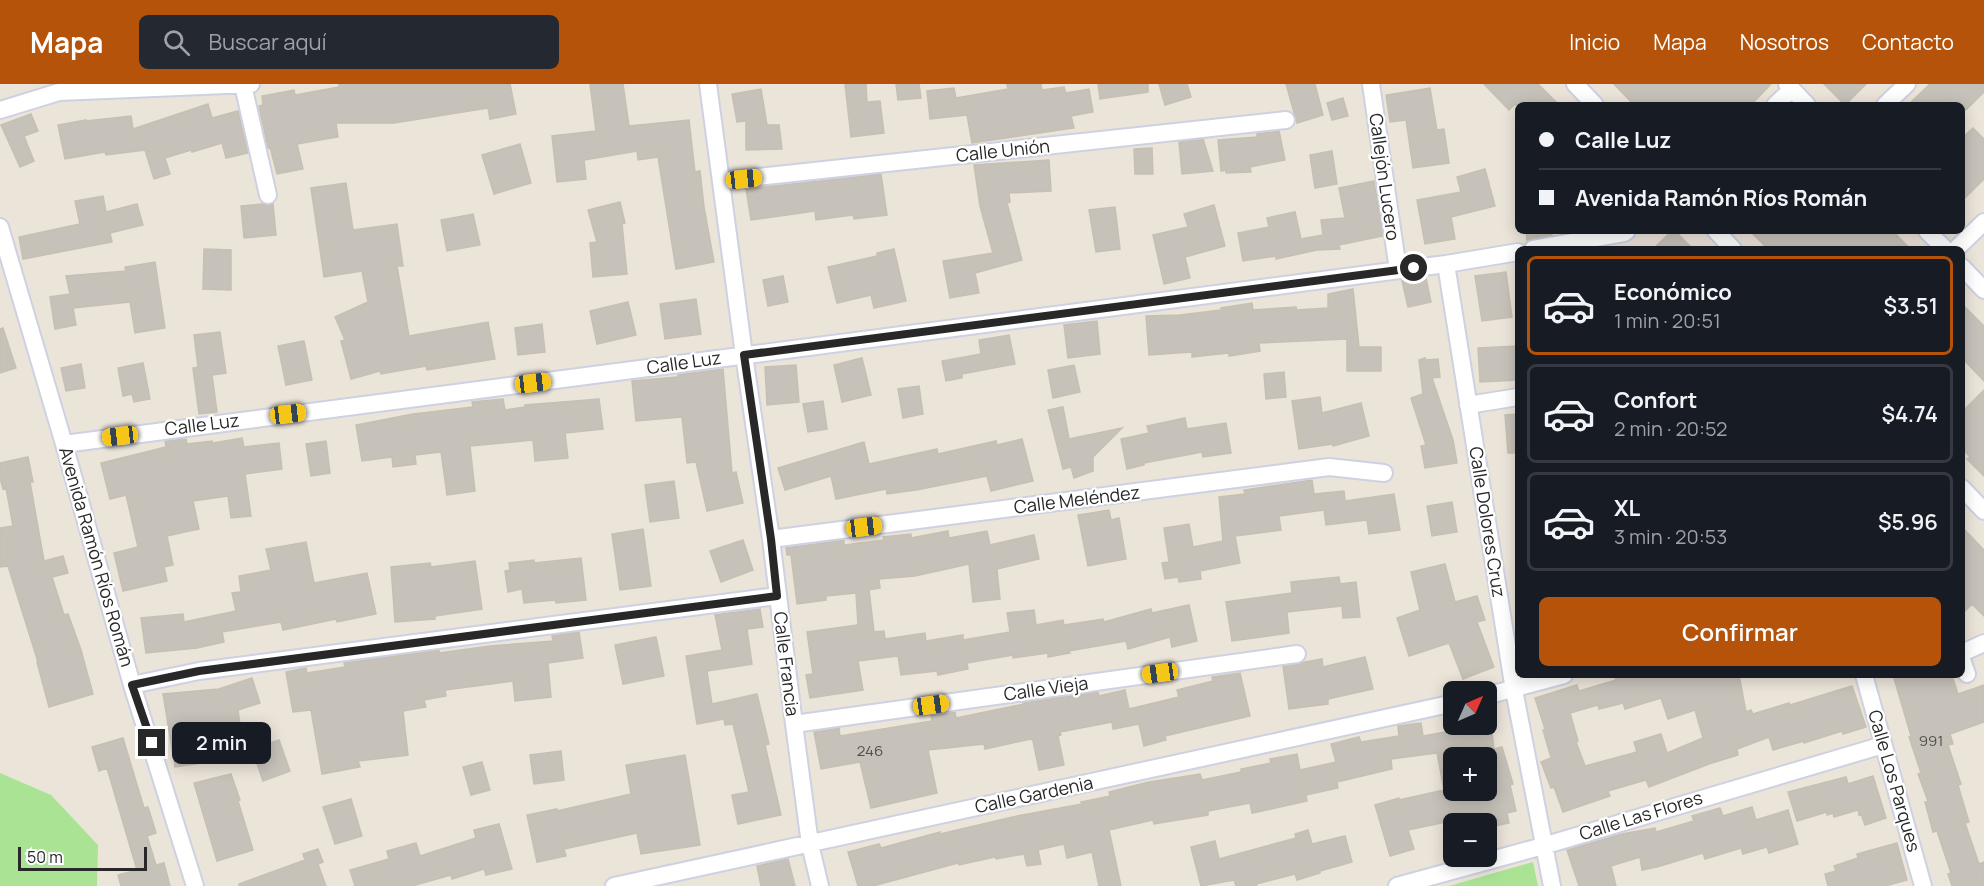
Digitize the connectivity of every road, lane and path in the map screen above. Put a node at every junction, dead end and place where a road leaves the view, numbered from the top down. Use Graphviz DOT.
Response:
graph roads {
  1 [pos="708,84"];
  2 [pos="1371,84"];
  3 [pos="1575,84"];
  4 [pos="1907,84"];
  5 [pos="247,85"];
  6 [pos="1789,86"];
  7 [pos="59,88"];
  8 [pos="1593,102"];
  9 [pos="1776,102"];
  10 [pos="1804,102"];
  11 [pos="1888,102"];
  12 [pos="0,110"];
  13 [pos="1286,120"];
  14 [pos="721,181"];
  15 [pos="268,195"];
  16 [pos="1984,222"];
  17 [pos="1618,234"];
  18 [pos="1719,234"];
  19 [pos="1930,234"];
  20 [pos="1,237"];
  21 [pos="1550,246"];
  22 [pos="1730,246"];
  23 [pos="1942,246"];
  24 [pos="1959,246"];
  25 [pos="1515,252"];
  26 [pos="1446,264"];
  27 [pos="1398,270"];
  28 [pos="1965,270"];
  29 [pos="1984,290"];
  30 [pos="744,355"];
  31 [pos="1515,398"];
  32 [pos="1468,405"];
  33 [pos="64,444"];
  34 [pos="1384,473"];
  35 [pos="1965,491"];
  36 [pos="1984,511"];
  37 [pos="771,539"];
  38 [pos="777,596"];
  39 [pos="1984,643"];
  40 [pos="1965,652"];
  41 [pos="1298,654"];
  42 [pos="1554,678"];
  43 [pos="1865,678"];
  44 [pos="132,685"];
  45 [pos="1514,690"];
  46 [pos="1497,694"];
  47 [pos="1443,705"];
  48 [pos="794,724"];
  49 [pos="1883,745"];
  50 [pos="810,844"];
  51 [pos="1543,846"];
  52 [pos="634,884"];
  53 [pos="195,886"];
  54 [pos="614,886"];
  55 [pos="820,886"];
  56 [pos="1397,886"];
  57 [pos="1552,886"];
  58 [pos="1923,886"];
  1 -- 14 [label="street, Calle Francia"];
  2 -- 27 [label="street, Callejón Lucero"];
  3 -- 8 [label="street"];
  4 -- 11 [label="street"];
  5 -- 7 [label="street"];
  5 -- 15 [label="street"];
  6 -- 9 [label="street"];
  6 -- 10 [label="street"];
  7 -- 12 [label="street"];
  13 -- 14 [label="street, Calle Unión"];
  14 -- 30 [label="street, Calle Francia"];
  16 -- 24 [label="street"];
  17 -- 21 [label="street"];
  18 -- 22 [label="street"];
  19 -- 23 [label="street"];
  20 -- 33 [label="street, Avenida Ramón Ríos Román"];
  25 -- 26 [label="street, Calle Luz"];
  26 -- 27 [label="street, Calle Luz"];
  26 -- 32 [label="street, Calle Dolores Cruz"];
  27 -- 30 [label="street, Calle Luz"];
  28 -- 29 [label="street"];
  30 -- 33 [label="street, Calle Luz"];
  30 -- 37 [label="street, Calle Francia"];
  31 -- 32 [label="street"];
  32 -- 45 [label="street, Calle Dolores Cruz"];
  33 -- 44 [label="street, Avenida Ramón Ríos Román"];
  34 -- 37 [label="street, Calle Meléndez"];
  35 -- 36 [label="street"];
  37 -- 38 [label="street, Calle Francia"];
  38 -- 44 [label="street"];
  38 -- 48 [label="street, Calle Francia"];
  39 -- 40 [label="street"];
  41 -- 48 [label="street, Calle Vieja"];
  42 -- 45 [label="street"];
  43 -- 49 [label="street, Calle Los Parques"];
  44 -- 53 [label="street, Avenida Ramón Ríos Román"];
  45 -- 46 [label="street"];
  45 -- 51 [label="street, Calle Dolores Cruz"];
  47 -- 50 [label="street, Calle Gardenia"];
  48 -- 50 [label="street, Calle Francia"];
  49 -- 51 [label="street, Calle Las Flores"];
  49 -- 58 [label="street, Calle Los Parques"];
  50 -- 52 [label="street, Calle Gardenia"];
  50 -- 55 [label="street, Calle Francia"];
  51 -- 56 [label="street, Calle Las Flores"];
  51 -- 57 [label="street, Calle Dolores Cruz"];
  52 -- 54 [label="street, Calle Gardenia"];
}
